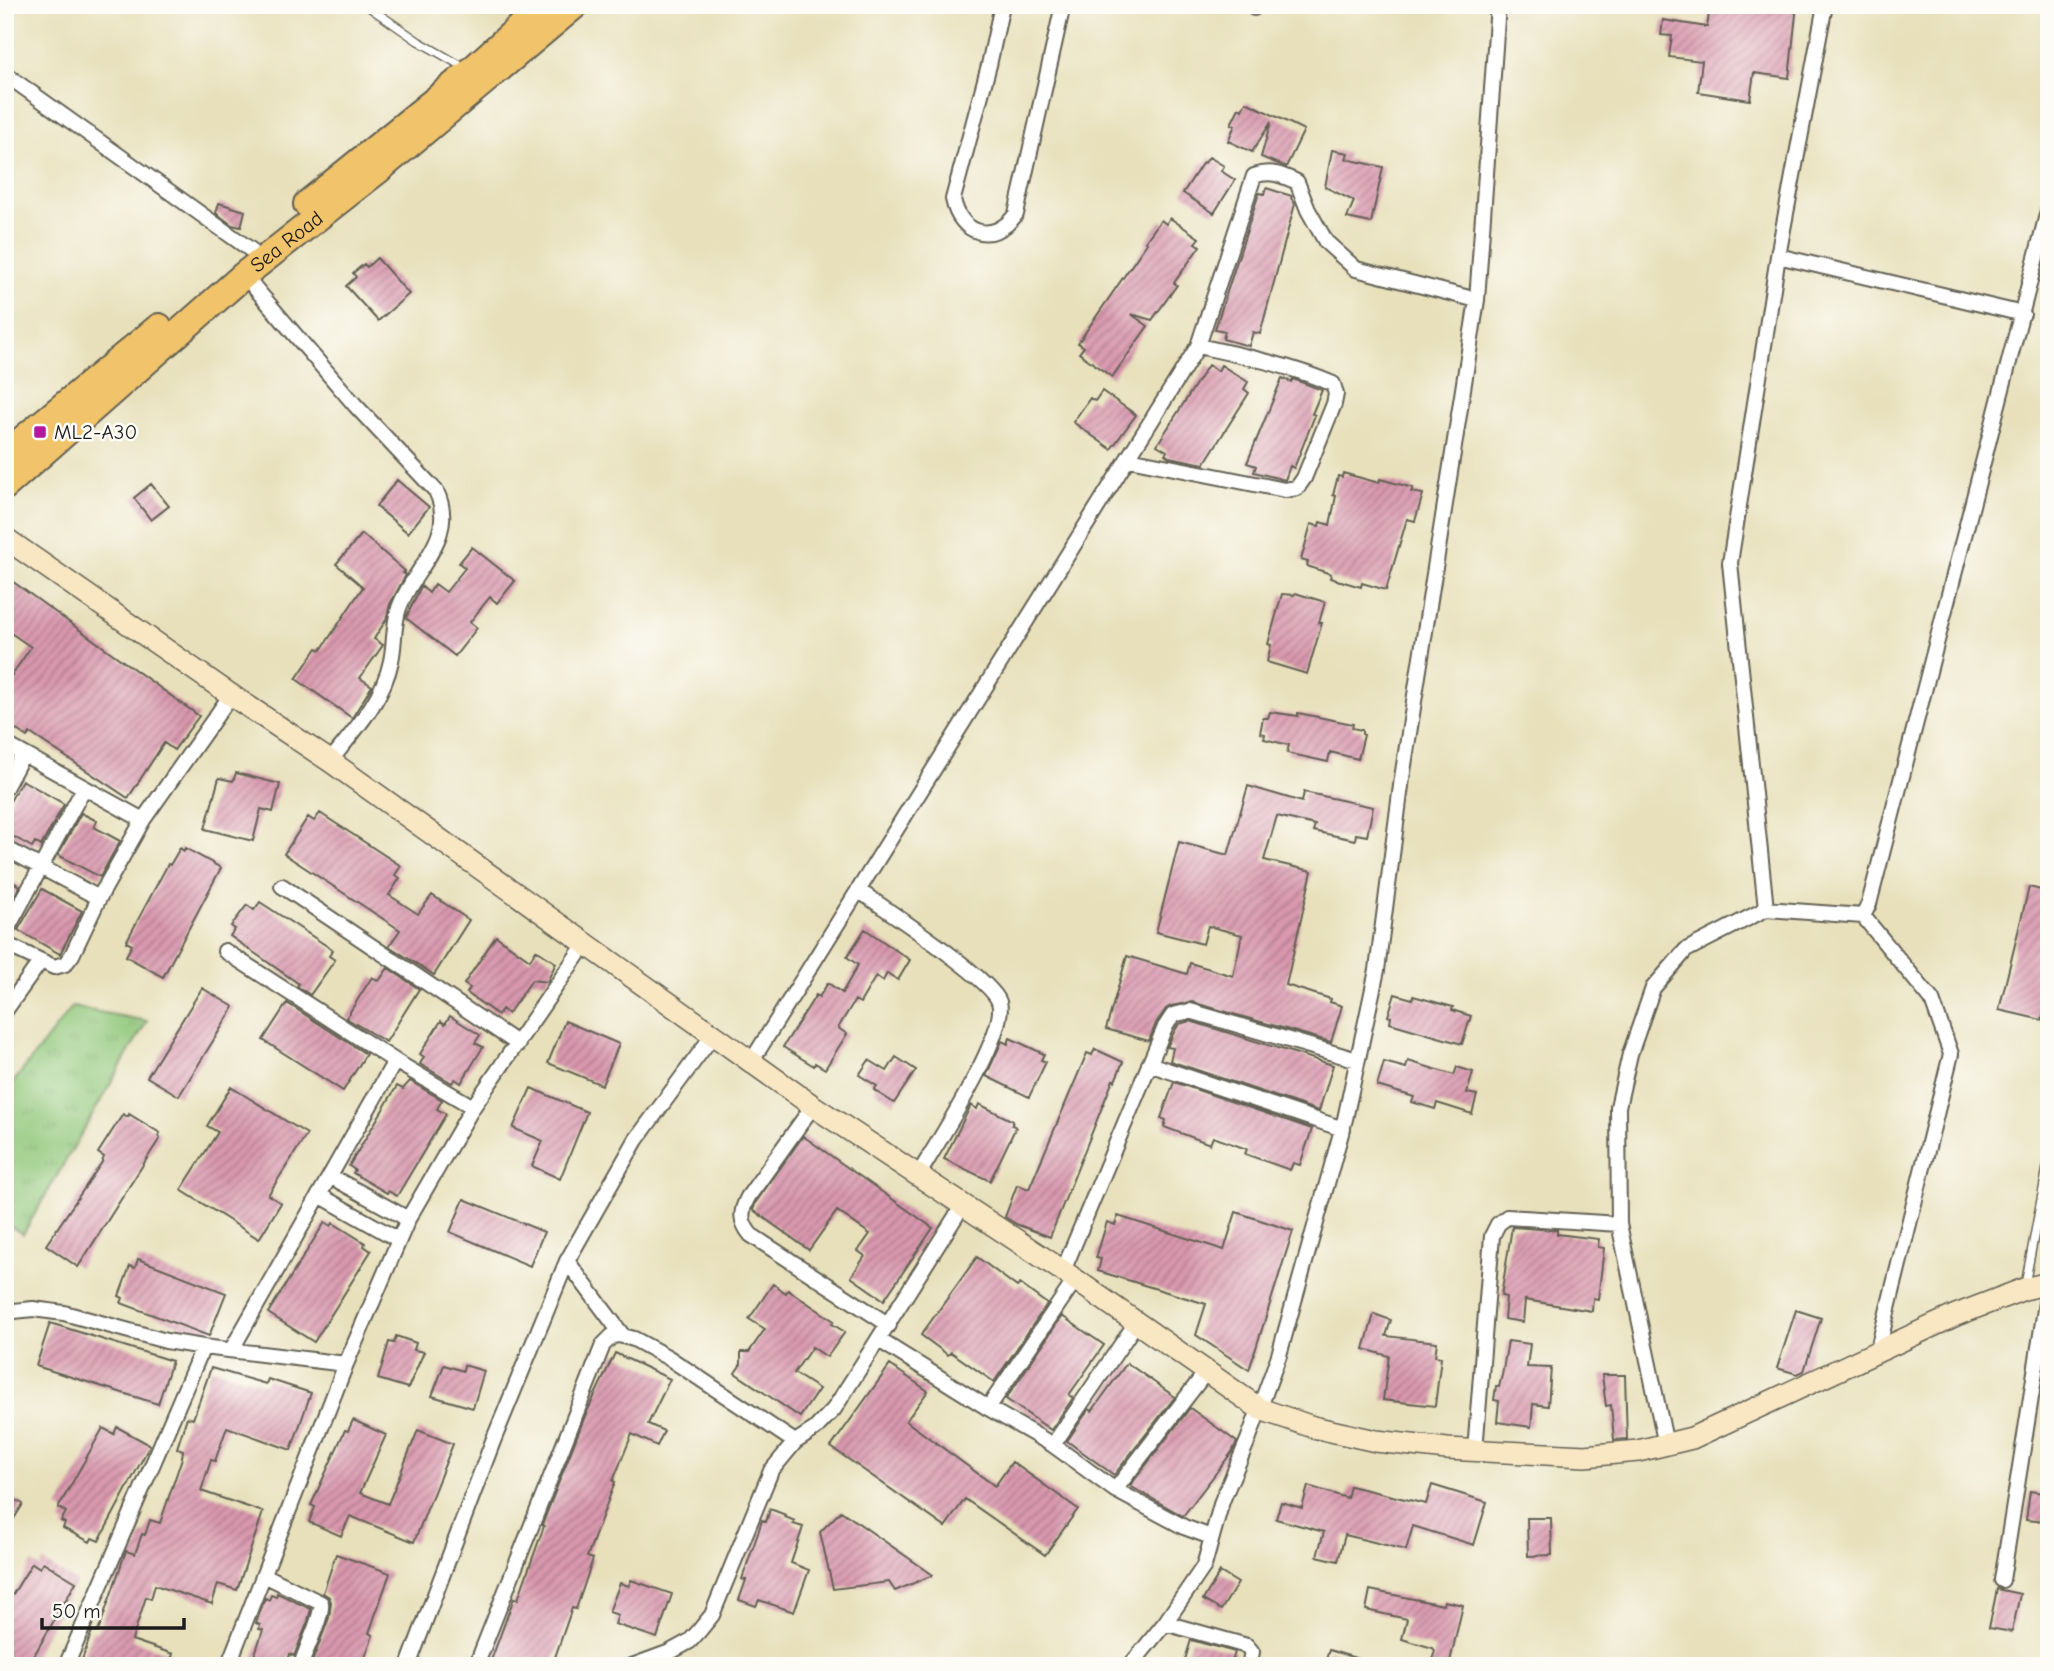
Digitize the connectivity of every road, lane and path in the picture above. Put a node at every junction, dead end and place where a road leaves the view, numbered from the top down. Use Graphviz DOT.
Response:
graph roads {
  1 [pos="366,5"];
  2 [pos="544,5"];
  3 [pos="575,5"];
  4 [pos="1002,5"];
  5 [pos="1063,5"];
  6 [pos="1498,5"];
  7 [pos="1825,5"];
  8 [pos="471,71"];
  9 [pos="5,74"];
  10 [pos="2049,207"];
  11 [pos="1778,257"];
  12 [pos="247,263"];
  13 [pos="1477,300"];
  14 [pos="2023,313"];
  15 [pos="1198,346"];
  16 [pos="5,454"];
  17 [pos="1129,459"];
  18 [pos="5,486"];
  19 [pos="5,538"];
  20 [pos="231,695"];
  21 [pos="5,744"];
  22 [pos="23,754"];
  23 [pos="330,761"];
  24 [pos="5,788"];
  25 [pos="84,788"];
  26 [pos="143,820"];
  27 [pos="5,848"];
  28 [pos="40,868"];
  29 [pos="282,886"];
  30 [pos="858,890"];
  31 [pos="99,898"];
  32 [pos="1766,909"];
  33 [pos="1863,916"];
  34 [pos="5,933"];
  35 [pos="5,944"];
  36 [pos="585,944"];
  37 [pos="225,951"];
  38 [pos="40,962"];
  39 [pos="5,1011"];
  40 [pos="713,1035"];
  41 [pos="518,1044"];
  42 [pos="395,1060"];
  43 [pos="1357,1060"];
  44 [pos="751,1062"];
  45 [pos="1149,1064"];
  46 [pos="813,1105"];
  47 [pos="472,1107"];
  48 [pos="1342,1129"];
  49 [pos="2049,1157"];
  50 [pos="919,1174"];
  51 [pos="330,1176"];
  52 [pos="319,1195"];
  53 [pos="963,1205"];
  54 [pos="408,1219"];
  55 [pos="1619,1224"];
  56 [pos="399,1240"];
  57 [pos="567,1261"];
  58 [pos="1069,1276"];
  59 [pos="2049,1284"];
  60 [pos="2024,1289"];
  61 [pos="5,1316"];
  62 [pos="1136,1323"];
  63 [pos="889,1325"];
  64 [pos="623,1336"];
  65 [pos="879,1340"];
  66 [pos="203,1348"];
  67 [pos="232,1349"];
  68 [pos="1877,1353"];
  69 [pos="346,1364"];
  70 [pos="1206,1372"];
  71 [pos="988,1408"];
  72 [pos="1260,1409"];
  73 [pos="794,1442"];
  74 [pos="1053,1445"];
  75 [pos="1667,1445"];
  76 [pos="1475,1451"];
  77 [pos="1115,1490"];
  78 [pos="1211,1537"];
  79 [pos="264,1575"];
  80 [pos="2002,1580"];
  81 [pos="1165,1623"];
  82 [pos="66,1666"];
  83 [pos="228,1666"];
  84 [pos="301,1666"];
  85 [pos="408,1666"];
  86 [pos="476,1666"];
  87 [pos="632,1666"];
  88 [pos="1130,1666"];
  89 [pos="1249,1666"];
  1 -- 8 [label="lane"];
  2 -- 8 [label="highway, Sea Road"];
  3 -- 12 [label="highway, Sea Road"];
  4 -- 5 [label="street"];
  6 -- 13 [label="street"];
  7 -- 11 [label="street"];
  8 -- 12 [label="highway, Sea Road"];
  9 -- 12 [label="street"];
  10 -- 14 [label="street"];
  11 -- 14 [label="street"];
  11 -- 32 [label="street"];
  12 -- 16 [label="highway, Sea Road"];
  12 -- 18 [label="highway, Sea Road"];
  12 -- 23 [label="street"];
  13 -- 15 [label="street"];
  13 -- 43 [label="street"];
  14 -- 33 [label="street"];
  15 -- 17 [label="street"];
  15 -- 17 [label="street"];
  17 -- 30 [label="street"];
  19 -- 20 [label="main road"];
  20 -- 23 [label="main road"];
  20 -- 26 [label="street"];
  21 -- 22 [label="street"];
  22 -- 24 [label="street"];
  22 -- 25 [label="street"];
  23 -- 36 [label="main road"];
  25 -- 26 [label="street"];
  25 -- 28 [label="street"];
  26 -- 31 [label="street"];
  27 -- 28 [label="street"];
  28 -- 31 [label="street"];
  28 -- 34 [label="street"];
  29 -- 41 [label="street"];
  30 -- 44 [label="street"];
  30 -- 50 [label="street"];
  31 -- 38 [label="street"];
  32 -- 33 [label="street"];
  32 -- 55 [label="street"];
  33 -- 68 [label="street"];
  35 -- 38 [label="street"];
  36 -- 40 [label="main road"];
  36 -- 41 [label="street"];
  37 -- 42 [label="street"];
  38 -- 39 [label="street"];
  40 -- 44 [label="main road"];
  40 -- 57 [label="street"];
  41 -- 47 [label="street"];
  42 -- 47 [label="street"];
  42 -- 51 [label="street"];
  43 -- 45 [label="street"];
  43 -- 48 [label="street"];
  44 -- 46 [label="main road"];
  45 -- 48 [label="street"];
  45 -- 58 [label="street"];
  46 -- 50 [label="main road"];
  46 -- 63 [label="street"];
  47 -- 54 [label="street"];
  48 -- 72 [label="street"];
  49 -- 60 [label="lane"];
  50 -- 53 [label="main road"];
  51 -- 52 [label="street"];
  51 -- 54 [label="street"];
  52 -- 56 [label="street"];
  52 -- 67 [label="street"];
  53 -- 58 [label="main road"];
  53 -- 63 [label="street"];
  54 -- 56 [label="street"];
  55 -- 75 [label="street"];
  55 -- 76 [label="street"];
  56 -- 69 [label="street"];
  57 -- 64 [label="street"];
  57 -- 85 [label="street"];
  58 -- 62 [label="main road"];
  58 -- 71 [label="street"];
  59 -- 60 [label="main road"];
  59 -- 80 [label="street"];
  60 -- 68 [label="main road"];
  61 -- 66 [label="street"];
  62 -- 70 [label="main road"];
  62 -- 74 [label="street"];
  63 -- 65 [label="street"];
  64 -- 73 [label="street"];
  64 -- 86 [label="street"];
  65 -- 71 [label="street"];
  65 -- 73 [label="street"];
  66 -- 67 [label="street"];
  66 -- 82 [label="street"];
  67 -- 69 [label="street"];
  68 -- 75 [label="main road"];
  69 -- 79 [label="street"];
  70 -- 72 [label="main road"];
  70 -- 77 [label="street"];
  71 -- 74 [label="street"];
  72 -- 76 [label="main road"];
  72 -- 78 [label="street"];
  73 -- 87 [label="street"];
  74 -- 77 [label="street"];
  75 -- 76 [label="main road"];
  77 -- 78 [label="street"];
  78 -- 81 [label="street"];
  79 -- 83 [label="street"];
  79 -- 84 [label="street"];
  81 -- 88 [label="street"];
  81 -- 89 [label="street"];
}
